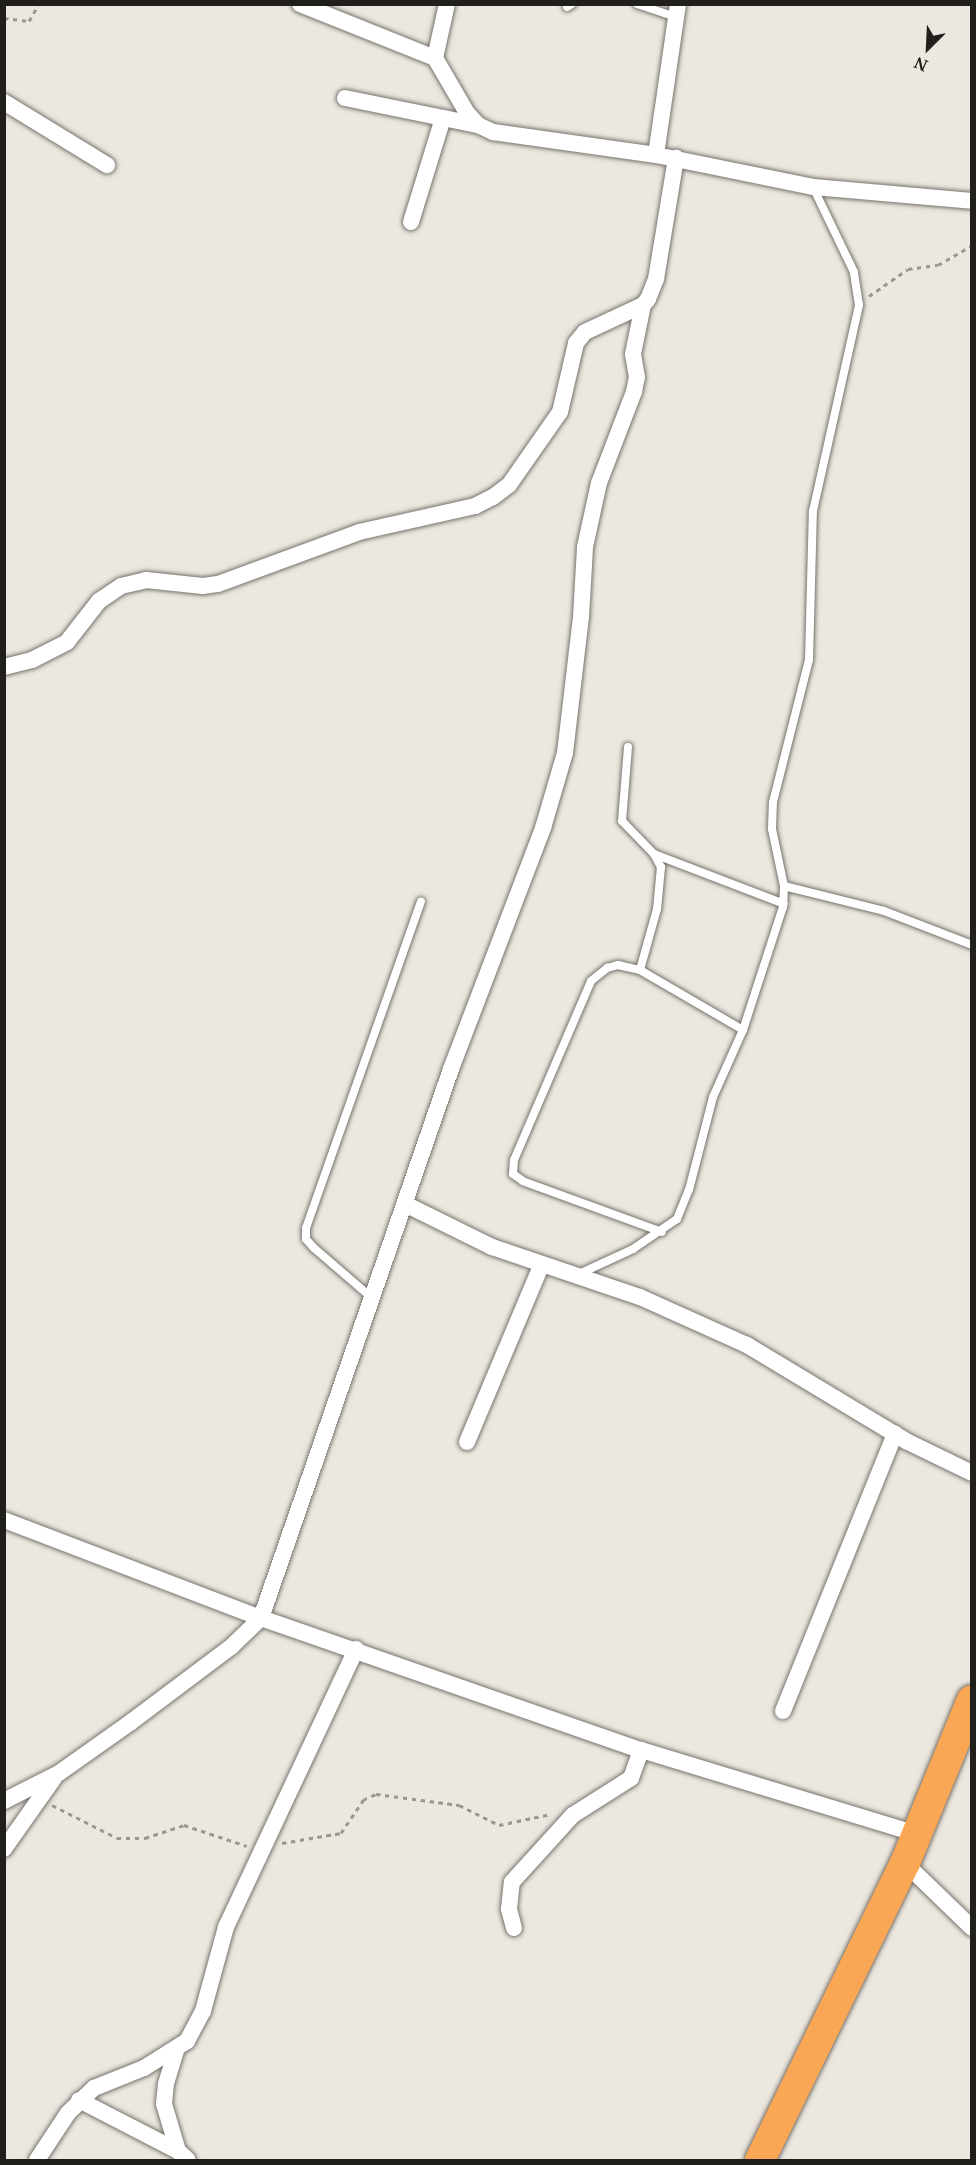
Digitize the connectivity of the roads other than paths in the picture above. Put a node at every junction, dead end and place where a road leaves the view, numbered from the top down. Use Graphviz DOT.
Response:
graph roads {
  1 [pos="300,4"];
  2 [pos="447,4"];
  3 [pos="638,4"];
  4 [pos="677,11"];
  5 [pos="435,58"];
  6 [pos="345,98"];
  7 [pos="4,102"];
  8 [pos="443,118"];
  9 [pos="478,125"];
  10 [pos="656,155"];
  11 [pos="676,158"];
  12 [pos="107,165"];
  13 [pos="813,187"];
  14 [pos="972,201"];
  15 [pos="411,222"];
  16 [pos="643,305"];
  17 [pos="4,668"];
  18 [pos="628,747"];
  19 [pos="654,855"];
  20 [pos="784,886"];
  21 [pos="421,902"];
  22 [pos="784,904"];
  23 [pos="972,945"];
  24 [pos="640,970"];
  25 [pos="743,1030"];
  26 [pos="405,1204"];
  27 [pos="662,1232"];
  28 [pos="541,1266"];
  29 [pos="579,1274"];
  30 [pos="373,1299"];
  31 [pos="895,1434"];
  32 [pos="467,1442"];
  33 [pos="972,1473"];
  34 [pos="4,1520"];
  35 [pos="261,1618"];
  36 [pos="356,1649"];
  37 [pos="972,1700"];
  38 [pos="783,1711"];
  39 [pos="641,1750"];
  40 [pos="58,1773"];
  41 [pos="4,1801"];
  42 [pos="917,1834"];
  43 [pos="4,1849"];
  44 [pos="905,1863"];
  45 [pos="514,1928"];
  46 [pos="972,1928"];
  47 [pos="176,2051"];
  48 [pos="79,2100"];
  49 [pos="183,2156"];
  50 [pos="37,2160"];
  51 [pos="760,2160"];
  1 -- 5 [label="street"];
  2 -- 5 [label="street"];
  3 -- 4 [label="lane"];
  4 -- 10 [label="street"];
  5 -- 9 [label="street"];
  6 -- 8 [label="street"];
  7 -- 12 [label="street"];
  8 -- 9 [label="street"];
  8 -- 15 [label="street"];
  9 -- 10 [label="street"];
  10 -- 11 [label="street"];
  11 -- 13 [label="street"];
  11 -- 16 [label="street"];
  13 -- 14 [label="street"];
  13 -- 20 [label="lane"];
  16 -- 17 [label="street"];
  16 -- 26 [label="street"];
  18 -- 19 [label="lane"];
  19 -- 22 [label="lane"];
  19 -- 24 [label="lane"];
  20 -- 22 [label="lane"];
  20 -- 23 [label="lane"];
  21 -- 30 [label="lane"];
  22 -- 25 [label="lane"];
  24 -- 25 [label="lane"];
  24 -- 27 [label="lane"];
  25 -- 27 [label="lane"];
  26 -- 28 [label="street"];
  26 -- 30 [label="street"];
  27 -- 29 [label="lane"];
  28 -- 29 [label="street"];
  28 -- 32 [label="street"];
  29 -- 31 [label="street"];
  30 -- 35 [label="street"];
  31 -- 33 [label="street"];
  31 -- 38 [label="street"];
  34 -- 35 [label="street"];
  35 -- 36 [label="street"];
  35 -- 40 [label="street"];
  36 -- 39 [label="street"];
  36 -- 47 [label="street"];
  37 -- 42 [label="highway"];
  39 -- 42 [label="street"];
  39 -- 45 [label="street"];
  40 -- 41 [label="street"];
  40 -- 43 [label="street"];
  42 -- 44 [label="highway"];
  44 -- 46 [label="street"];
  44 -- 51 [label="highway"];
  47 -- 48 [label="street"];
  47 -- 49 [label="street"];
  48 -- 49 [label="street"];
  48 -- 50 [label="street"];
}
